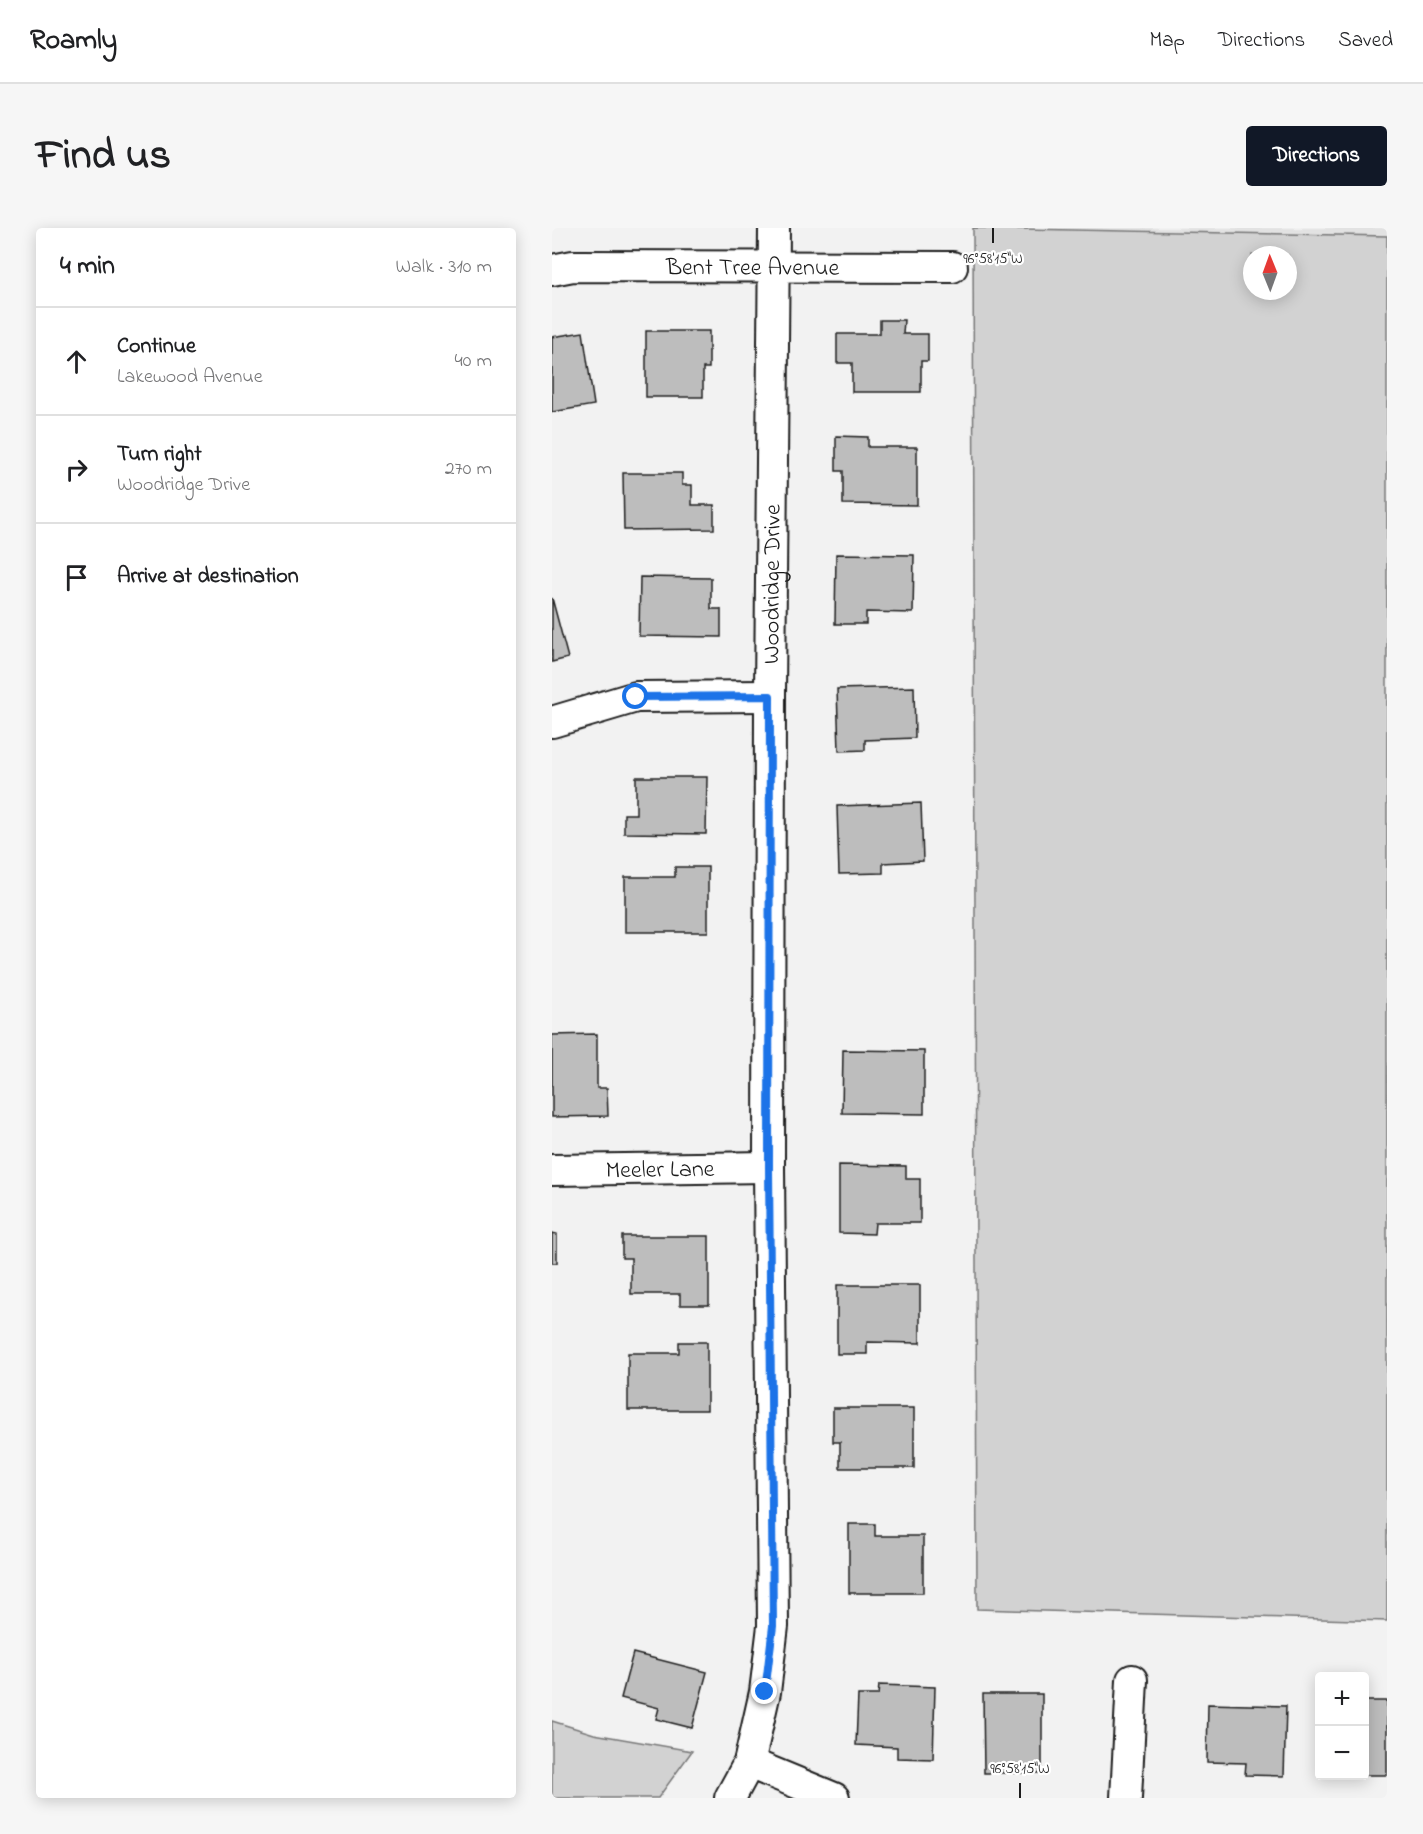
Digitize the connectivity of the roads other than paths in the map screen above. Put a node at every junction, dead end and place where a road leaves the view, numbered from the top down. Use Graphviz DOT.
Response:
graph roads {
  1 [pos="774,228"];
  2 [pos="774,266"];
  3 [pos="952,267"];
  4 [pos="552,270"];
  5 [pos="770,696"];
  6 [pos="552,722"];
  7 [pos="769,1167"];
  8 [pos="552,1170"];
  9 [pos="1132,1680"];
  10 [pos="749,1763"];
  11 [pos="730,1798"];
  12 [pos="834,1798"];
  13 [pos="1126,1798"];
  1 -- 2 [label="street, Woodridge Drive"];
  2 -- 3 [label="street, Bent Tree Avenue"];
  2 -- 4 [label="street, Bent Tree Avenue"];
  2 -- 5 [label="street, Woodridge Drive"];
  5 -- 6 [label="street"];
  5 -- 7 [label="street, Woodridge Drive"];
  7 -- 8 [label="street, Meeler Lane"];
  7 -- 10 [label="street, Woodridge Drive"];
  9 -- 13 [label="street"];
  10 -- 11 [label="street, Woodridge Drive"];
  10 -- 12 [label="street"];
}
